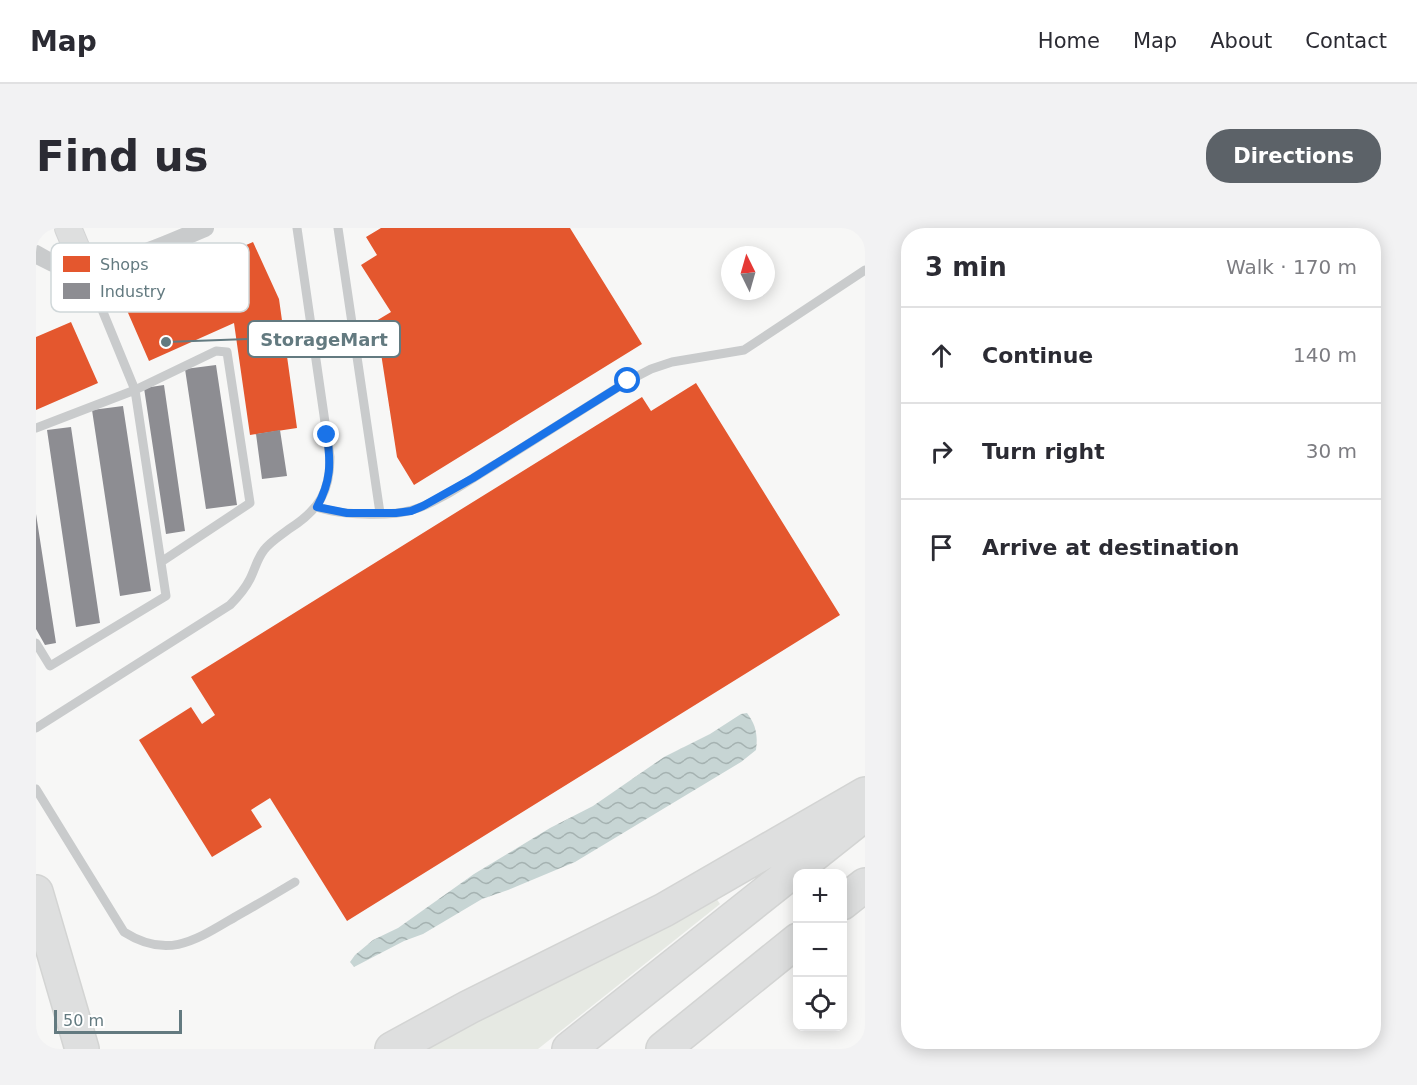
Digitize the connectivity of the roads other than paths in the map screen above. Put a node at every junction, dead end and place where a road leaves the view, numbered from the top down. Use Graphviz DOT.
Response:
graph roads {
  1 [pos="68,228"];
  2 [pos="205,228"];
  3 [pos="297,228"];
  4 [pos="338,228"];
  5 [pos="74,243"];
  6 [pos="169,243"];
  7 [pos="36,254"];
  8 [pos="51,262"];
  9 [pos="865,270"];
  10 [pos="103,312"];
  11 [pos="135,390"];
  12 [pos="36,428"];
  13 [pos="317,507"];
  14 [pos="380,513"];
  15 [pos="161,562"];
  16 [pos="36,643"];
  17 [pos="36,728"];
  18 [pos="36,789"];
  19 [pos="865,794"];
  20 [pos="865,814"];
  21 [pos="295,882"];
  22 [pos="865,885"];
  23 [pos="36,892"];
  24 [pos="847,900"];
  25 [pos="793,944"];
  26 [pos="672,1043"];
  27 [pos="82,1049"];
  28 [pos="392,1049"];
  29 [pos="569,1049"];
  1 -- 5 [label="main road"];
  2 -- 6 [label="street"];
  3 -- 13 [label="lane"];
  4 -- 14 [label="lane"];
  7 -- 8 [label="street"];
  9 -- 14 [label="lane"];
  10 -- 11 [label="lane"];
  11 -- 12 [label="lane"];
  11 -- 15 [label="lane"];
  11 -- 15 [label="lane"];
  13 -- 14 [label="lane"];
  13 -- 17 [label="lane"];
  15 -- 16 [label="lane"];
  18 -- 21 [label="lane"];
  19 -- 28 [label="highway"];
  20 -- 29 [label="highway"];
  22 -- 24 [label="highway"];
  23 -- 27 [label="highway"];
  25 -- 26 [label="highway"];
}
